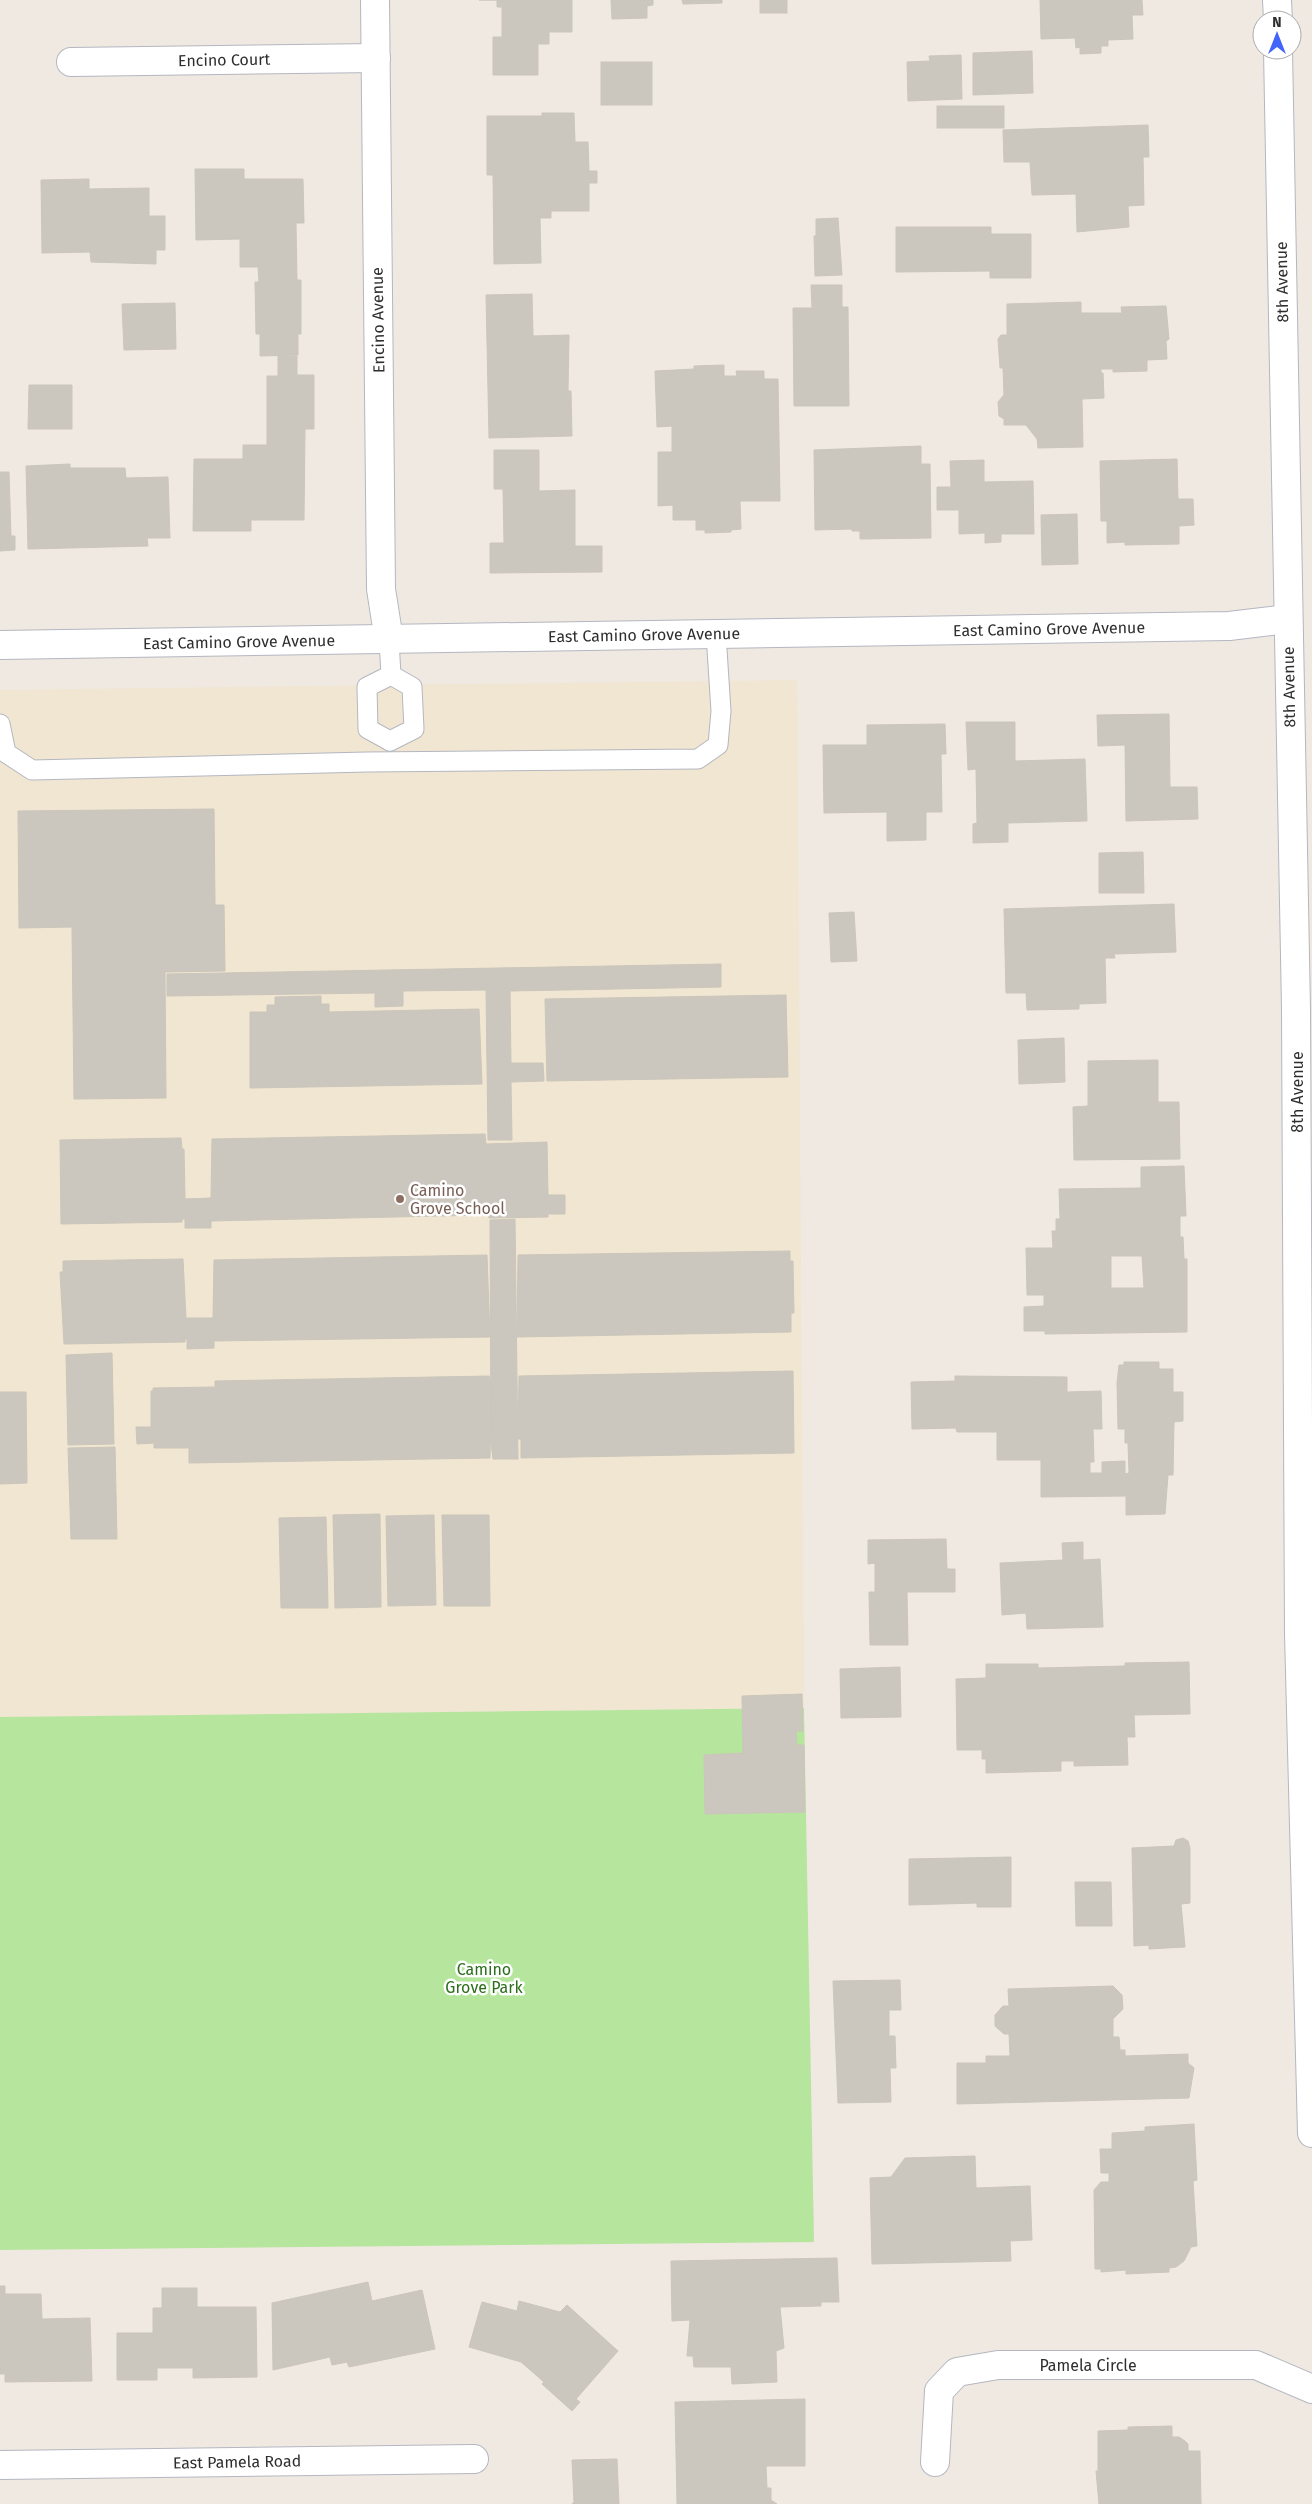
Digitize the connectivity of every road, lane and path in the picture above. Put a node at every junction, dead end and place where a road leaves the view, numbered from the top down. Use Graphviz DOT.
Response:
graph roads {
  1 [pos="375,0"];
  2 [pos="376,58"];
  3 [pos="1278,60"];
  4 [pos="71,62"];
  5 [pos="1288,620"];
  6 [pos="716,634"];
  7 [pos="389,640"];
  8 [pos="0,645"];
  9 [pos="391,675"];
  10 [pos="0,724"];
  11 [pos="390,741"];
  12 [pos="391,762"];
  13 [pos="1304,1009"];
  14 [pos="1305,1241"];
  15 [pos="1305,1328"];
  16 [pos="1306,1609"];
  17 [pos="1312,2133"];
  18 [pos="1312,2389"];
  19 [pos="474,2459"];
  20 [pos="935,2462"];
  21 [pos="0,2465"];
  1 -- 2 [label="street, Encino Avenue"];
  2 -- 4 [label="street, Encino Court"];
  2 -- 7 [label="street, Encino Avenue"];
  3 -- 5 [label="street, 8th Avenue"];
  5 -- 6 [label="street, East Camino Grove Avenue"];
  5 -- 13 [label="street, 8th Avenue"];
  6 -- 7 [label="street, East Camino Grove Avenue"];
  6 -- 12 [label="lane"];
  7 -- 8 [label="street, East Camino Grove Avenue"];
  7 -- 9 [label="lane"];
  9 -- 11 [label="lane"];
  9 -- 11 [label="lane"];
  10 -- 12 [label="lane"];
  11 -- 12 [label="lane"];
  13 -- 14 [label="street, 8th Avenue"];
  14 -- 15 [label="street, 8th Avenue"];
  15 -- 16 [label="street, 8th Avenue"];
  16 -- 17 [label="street, 8th Avenue"];
  18 -- 20 [label="street, Pamela Circle"];
  19 -- 21 [label="street, East Pamela Road"];
}
